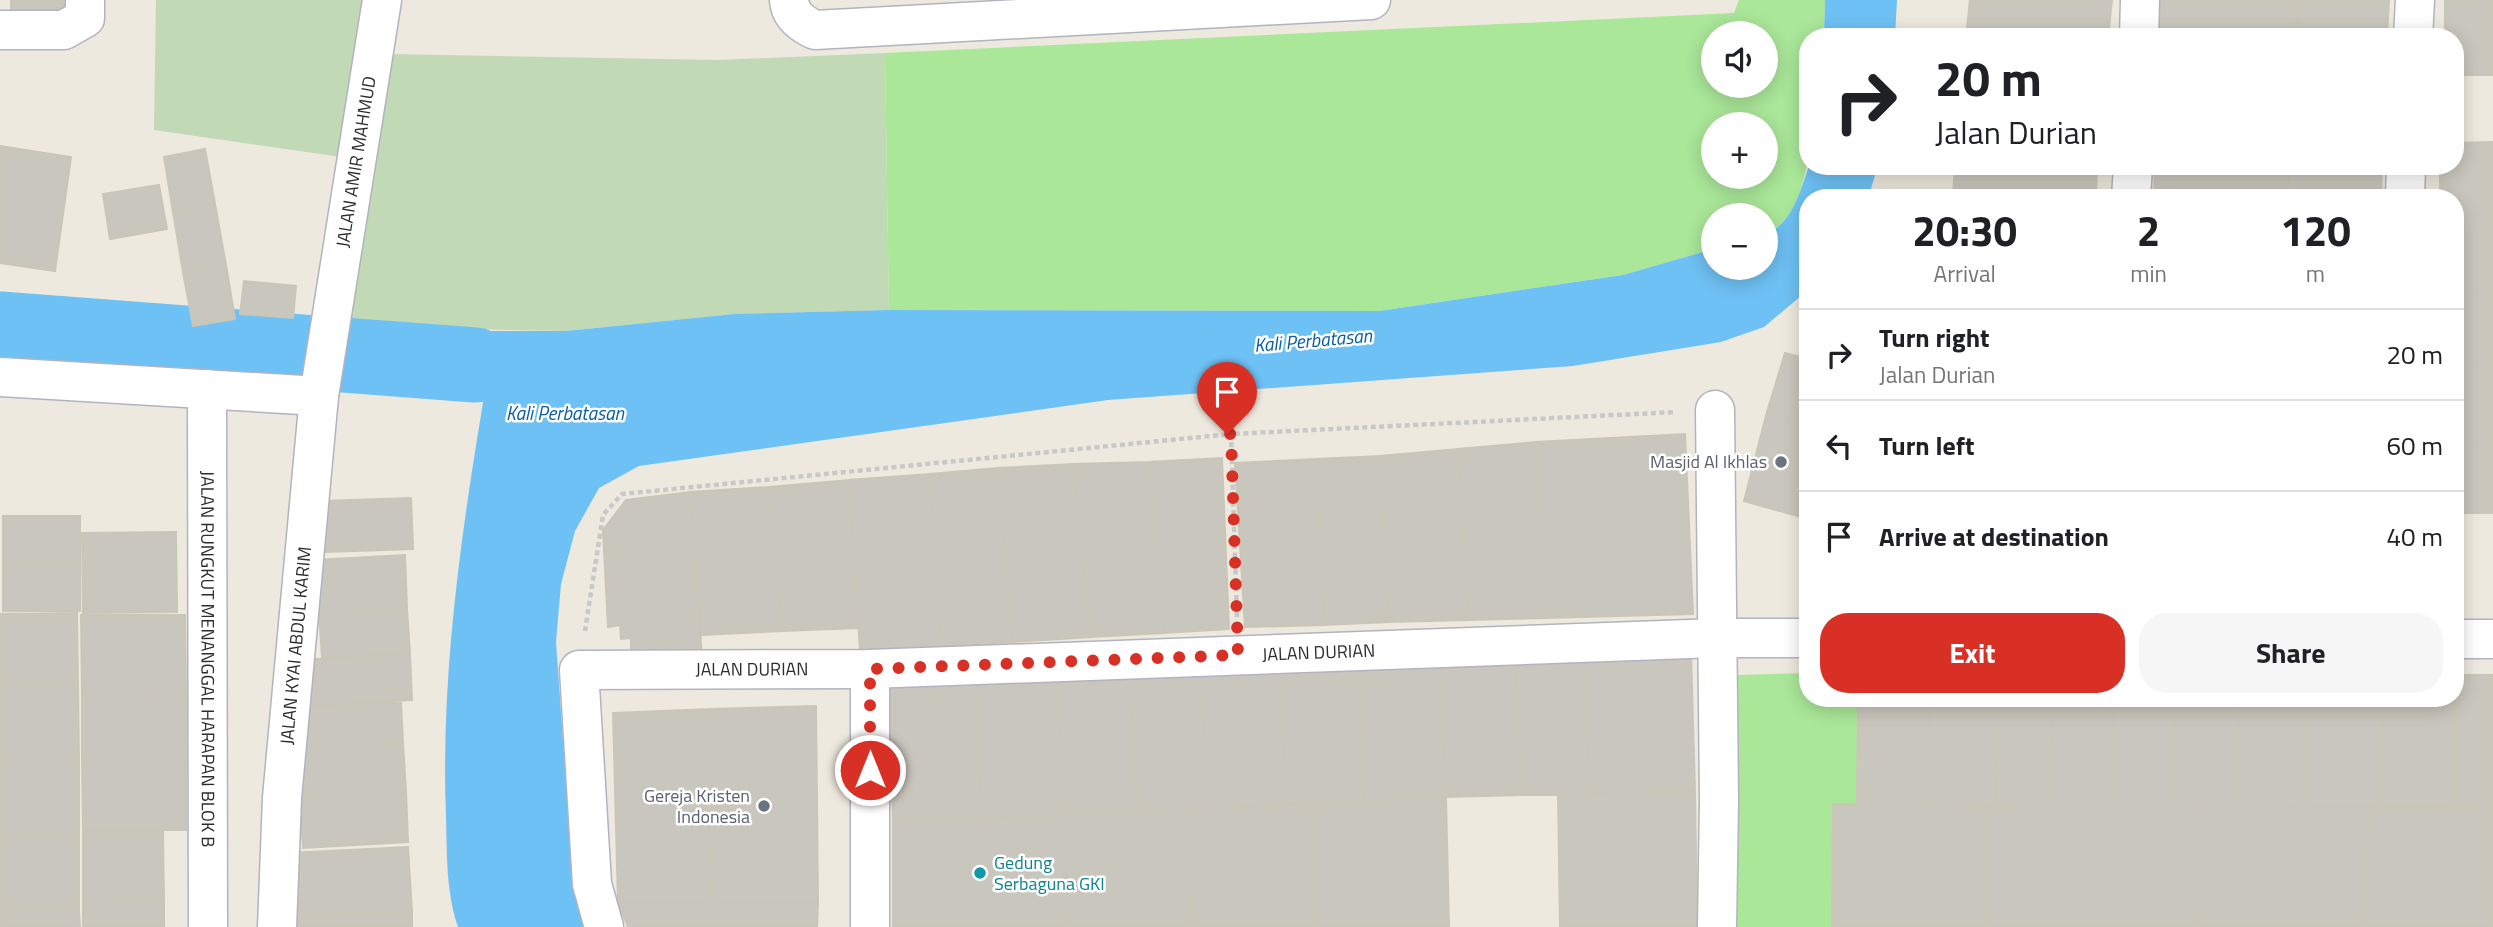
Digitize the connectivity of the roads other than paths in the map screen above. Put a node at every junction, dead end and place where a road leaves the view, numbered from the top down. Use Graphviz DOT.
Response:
graph roads {
  1 [pos="85,0"];
  2 [pos="382,0"];
  3 [pos="789,0"];
  4 [pos="1371,0"];
  5 [pos="2140,0"];
  6 [pos="2415,0"];
  7 [pos="1259,4"];
  8 [pos="1024,8"];
  9 [pos="2139,28"];
  10 [pos="2413,28"];
  11 [pos="0,30"];
  12 [pos="0,377"];
  13 [pos="321,380"];
  14 [pos="207,389"];
  15 [pos="1715,411"];
  16 [pos="1799,638"];
  17 [pos="1717,639"];
  18 [pos="2464,639"];
  19 [pos="2493,639"];
  20 [pos="870,669"];
  21 [pos="208,927"];
  22 [pos="277,927"];
  23 [pos="604,927"];
  24 [pos="870,927"];
  25 [pos="1717,927"];
  1 -- 11 [label="street"];
  2 -- 13 [label="street, JALAN AMIR MAHMUD"];
  3 -- 8 [label="street"];
  4 -- 7 [label="street"];
  5 -- 9 [label="street"];
  6 -- 10 [label="street"];
  7 -- 8 [label="street"];
  12 -- 14 [label="street"];
  13 -- 14 [label="street"];
  13 -- 22 [label="street, JALAN KYAI ABDUL KARIM"];
  14 -- 21 [label="street, JALAN RUNGKUT MENANGGAL HARAPAN BLOK B"];
  15 -- 17 [label="street"];
  16 -- 17 [label="street, JALAN DURIAN"];
  17 -- 20 [label="street, JALAN DURIAN"];
  17 -- 25 [label="street"];
  18 -- 19 [label="street"];
  20 -- 23 [label="street, JALAN DURIAN"];
  20 -- 24 [label="street"];
}
